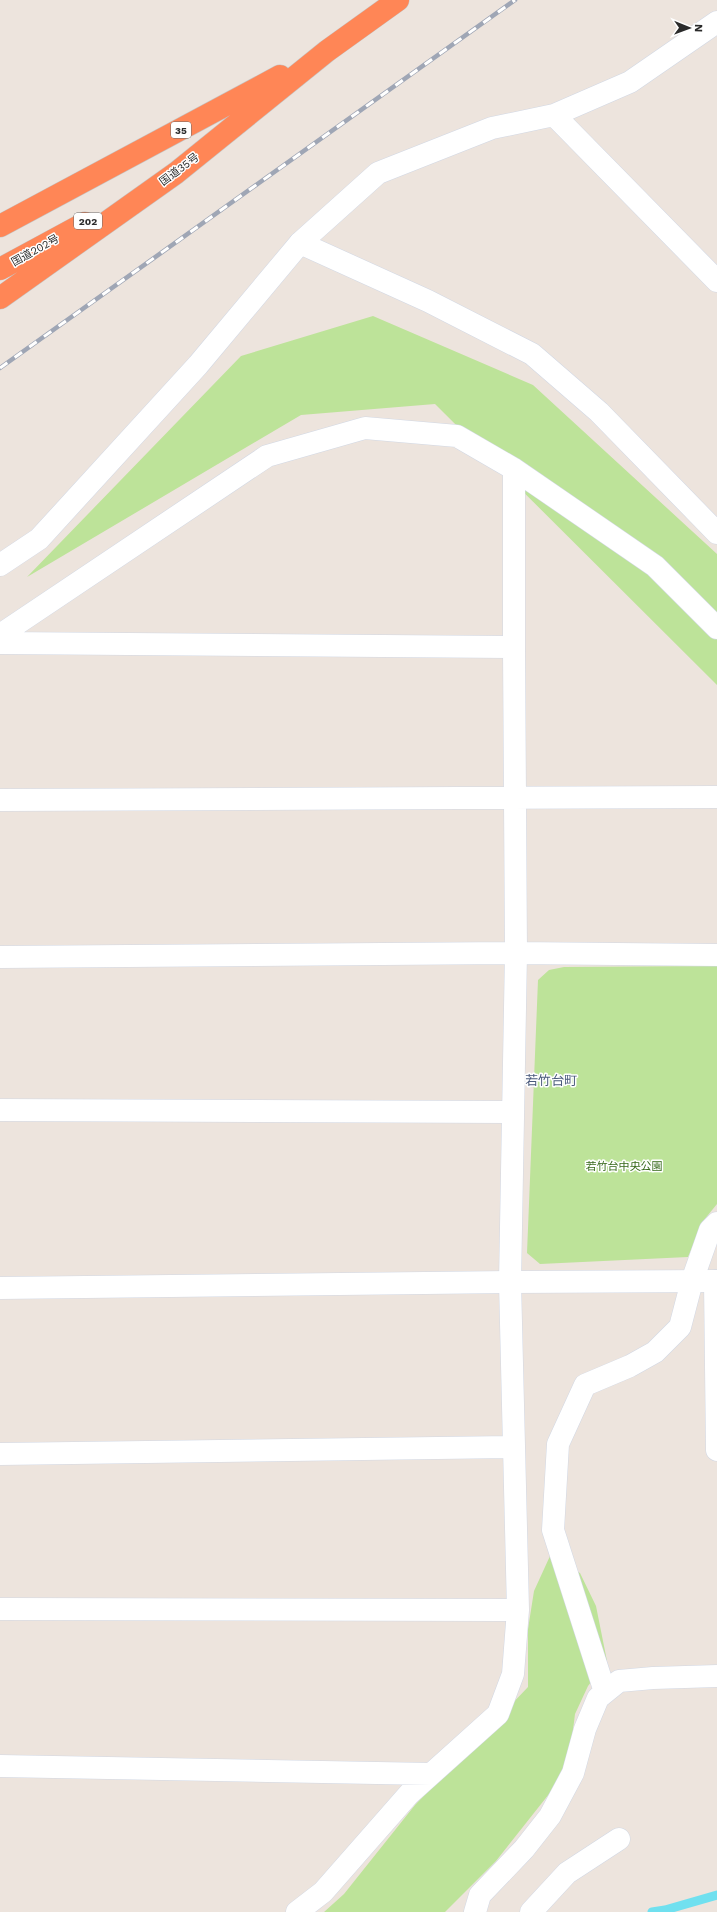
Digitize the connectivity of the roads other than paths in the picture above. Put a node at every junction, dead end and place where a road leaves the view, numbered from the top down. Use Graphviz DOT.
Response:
graph roads {
  1 [pos="398,0"];
  2 [pos="716,26"];
  3 [pos="327,51"];
  4 [pos="554,115"];
  5 [pos="176,173"];
  6 [pos="35,208"];
  7 [pos="0,226"];
  8 [pos="0,237"];
  9 [pos="300,243"];
  10 [pos="0,269"];
  11 [pos="717,281"];
  12 [pos="0,298"];
  13 [pos="514,469"];
  14 [pos="717,533"];
  15 [pos="0,565"];
  16 [pos="717,628"];
  17 [pos="0,635"];
  18 [pos="0,643"];
  19 [pos="514,647"];
  20 [pos="717,797"];
  21 [pos="515,799"];
  22 [pos="0,800"];
  23 [pos="516,953"];
  24 [pos="717,955"];
  25 [pos="0,957"];
  26 [pos="0,1110"];
  27 [pos="513,1112"];
  28 [pos="717,1223"];
  29 [pos="692,1281"];
  30 [pos="716,1281"];
  31 [pos="510,1282"];
  32 [pos="0,1288"];
  33 [pos="514,1447"];
  34 [pos="717,1450"];
  35 [pos="0,1454"];
  36 [pos="0,1609"];
  37 [pos="518,1610"];
  38 [pos="717,1676"];
  39 [pos="605,1692"];
  40 [pos="0,1766"];
  41 [pos="431,1774"];
  42 [pos="619,1838"];
  43 [pos="297,1912"];
  44 [pos="475,1912"];
  45 [pos="531,1912"];
  1 -- 3 [label="highway, 国道35号 / 35"];
  2 -- 4 [label="street"];
  3 -- 5 [label="highway, 国道35号 / 35"];
  3 -- 6 [label="highway, 国道35号 / 35"];
  4 -- 9 [label="street"];
  4 -- 11 [label="street"];
  5 -- 10 [label="highway, 国道202号 / 202"];
  5 -- 12 [label="highway, 国道35号 / 35"];
  6 -- 7 [label="highway"];
  6 -- 8 [label="highway, 35"];
  9 -- 14 [label="street"];
  9 -- 15 [label="street"];
  13 -- 16 [label="street"];
  13 -- 17 [label="street"];
  13 -- 19 [label="street"];
  18 -- 19 [label="street"];
  19 -- 21 [label="street"];
  20 -- 21 [label="street"];
  21 -- 22 [label="street"];
  21 -- 23 [label="street"];
  23 -- 24 [label="street"];
  23 -- 25 [label="street"];
  23 -- 27 [label="street"];
  26 -- 27 [label="street"];
  27 -- 31 [label="street"];
  28 -- 29 [label="street"];
  29 -- 30 [label="street"];
  29 -- 31 [label="street"];
  29 -- 39 [label="street"];
  30 -- 34 [label="street"];
  31 -- 32 [label="street"];
  31 -- 33 [label="street"];
  33 -- 35 [label="street"];
  33 -- 37 [label="street"];
  36 -- 37 [label="street"];
  37 -- 41 [label="street"];
  38 -- 39 [label="street"];
  39 -- 44 [label="street"];
  40 -- 41 [label="street"];
  41 -- 43 [label="street"];
  42 -- 45 [label="street"];
}
